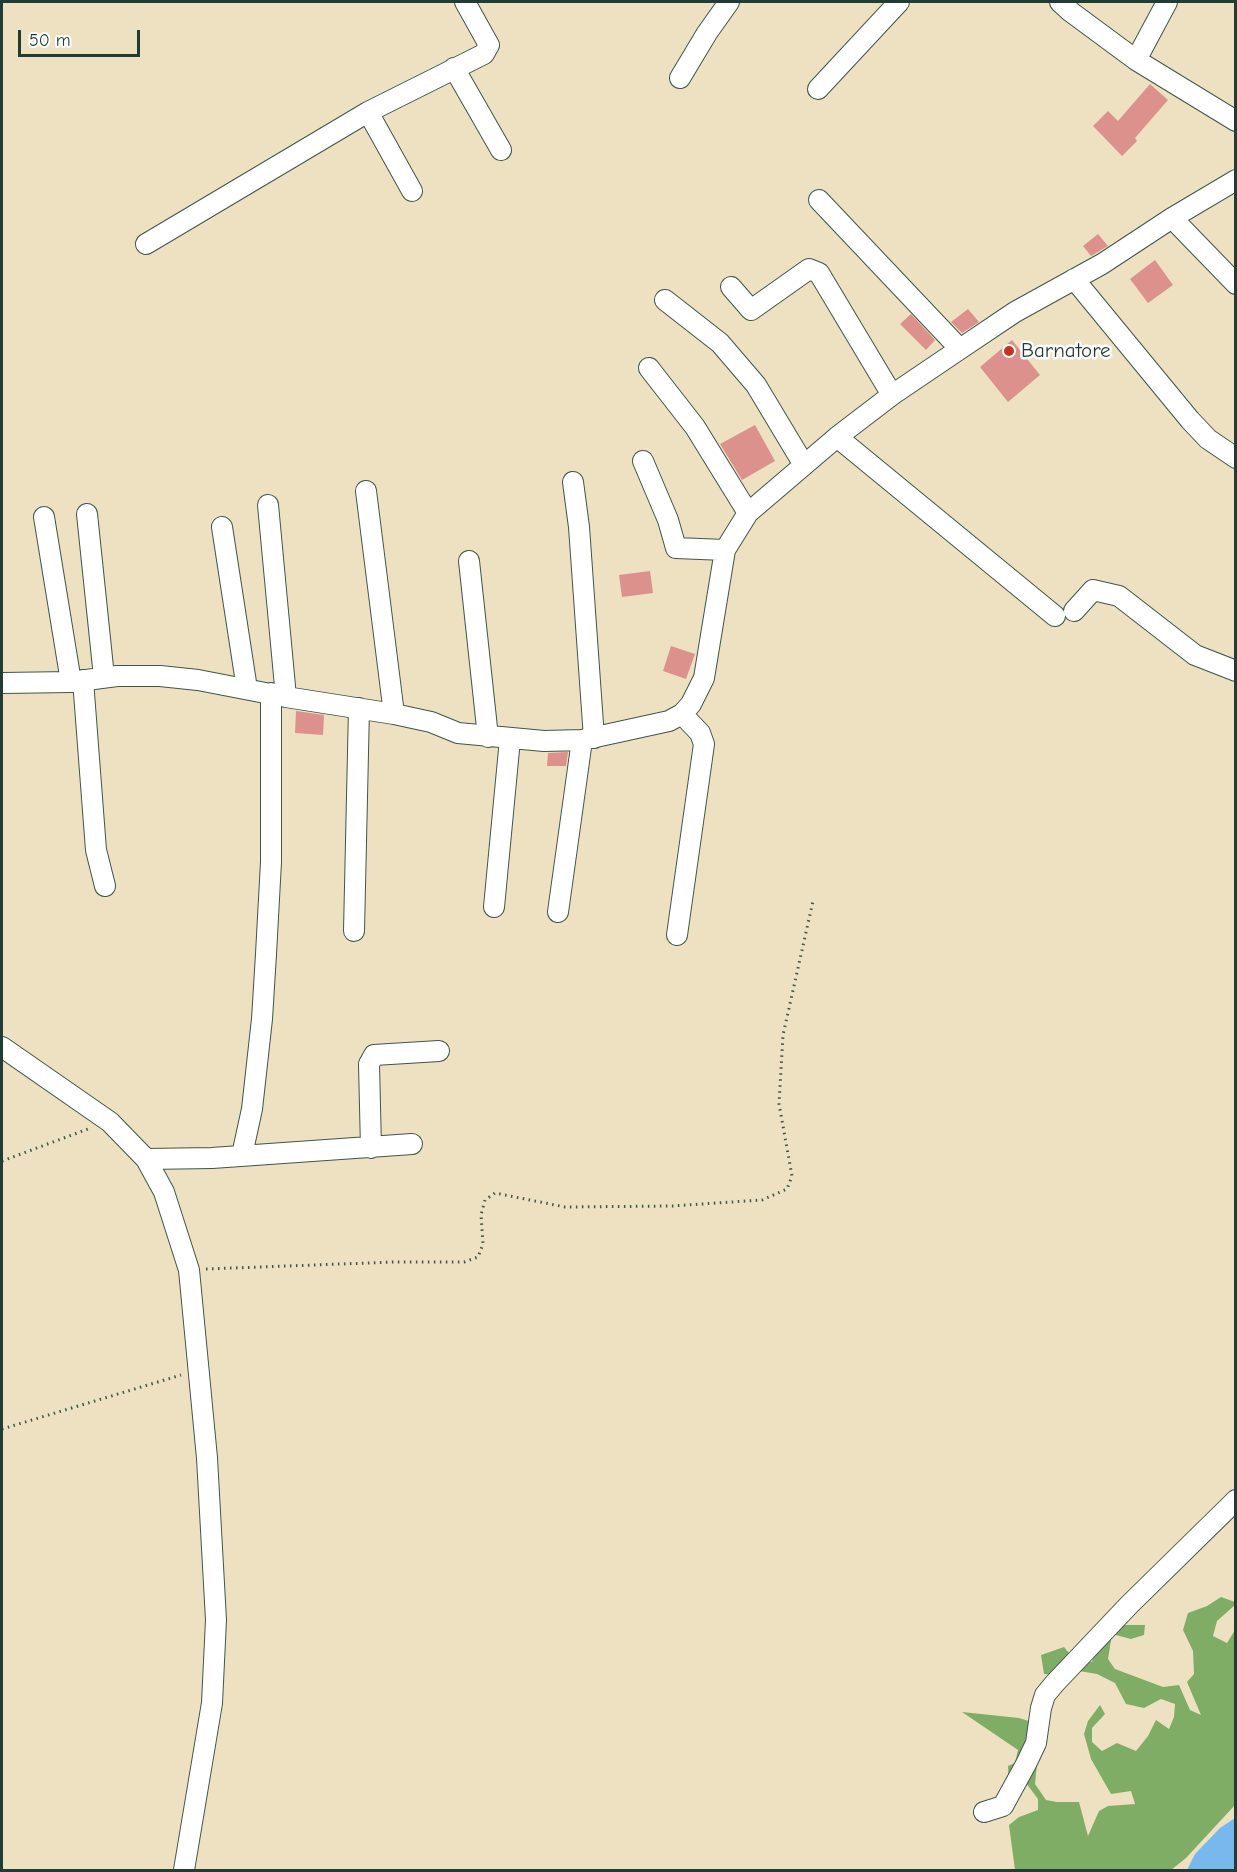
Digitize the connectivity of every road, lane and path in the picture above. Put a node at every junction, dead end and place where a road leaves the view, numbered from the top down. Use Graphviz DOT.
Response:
graph roads {
  1 [pos="465,2"];
  2 [pos="729,2"];
  3 [pos="899,2"];
  4 [pos="1060,2"];
  5 [pos="1167,2"];
  6 [pos="1136,60"];
  7 [pos="454,68"];
  8 [pos="680,78"];
  9 [pos="818,89"];
  10 [pos="368,112"];
  11 [pos="1236,121"];
  12 [pos="501,150"];
  13 [pos="1236,180"];
  14 [pos="411,191"];
  15 [pos="819,200"];
  16 [pos="1172,218"];
  17 [pos="146,244"];
  18 [pos="1074,279"];
  19 [pos="1236,284"];
  20 [pos="731,286"];
  21 [pos="665,300"];
  22 [pos="960,349"];
  23 [pos="649,368"];
  24 [pos="892,395"];
  25 [pos="837,436"];
  26 [pos="1236,458"];
  27 [pos="643,461"];
  28 [pos="804,465"];
  29 [pos="573,482"];
  30 [pos="366,491"];
  31 [pos="268,505"];
  32 [pos="748,513"];
  33 [pos="87,514"];
  34 [pos="44,517"];
  35 [pos="222,527"];
  36 [pos="725,550"];
  37 [pos="469,561"];
  38 [pos="1236,671"];
  39 [pos="104,677"];
  40 [pos="77,681"];
  41 [pos="2,683"];
  42 [pos="247,689"];
  43 [pos="278,695"];
  44 [pos="359,708"];
  45 [pos="394,714"];
  46 [pos="682,714"];
  47 [pos="488,736"];
  48 [pos="510,739"];
  49 [pos="588,739"];
  50 [pos="105,886"];
  51 [pos="813,901"];
  52 [pos="494,907"];
  53 [pos="558,912"];
  54 [pos="354,931"];
  55 [pos="677,935"];
  56 [pos="2,1047"];
  57 [pos="439,1051"];
  58 [pos="110,1122"];
  59 [pos="412,1144"];
  60 [pos="371,1148"];
  61 [pos="242,1155"];
  62 [pos="146,1159"];
  63 [pos="2,1161"];
  64 [pos="189,1270"];
  65 [pos="200,1369"];
  66 [pos="2,1429"];
  67 [pos="1236,1500"];
  68 [pos="984,1812"];
  69 [pos="184,1870"];
  1 -- 7 [label="street"];
  2 -- 8 [label="street"];
  3 -- 9 [label="street"];
  4 -- 6 [label="street"];
  5 -- 6 [label="street"];
  6 -- 11 [label="street"];
  7 -- 10 [label="street"];
  7 -- 12 [label="street"];
  10 -- 14 [label="street"];
  10 -- 17 [label="street"];
  13 -- 16 [label="street"];
  15 -- 22 [label="street"];
  16 -- 18 [label="street"];
  16 -- 19 [label="street"];
  18 -- 22 [label="street"];
  18 -- 26 [label="street"];
  20 -- 24 [label="street"];
  21 -- 28 [label="street"];
  22 -- 24 [label="street"];
  23 -- 32 [label="street"];
  24 -- 25 [label="street"];
  25 -- 28 [label="street"];
  25 -- 38 [label="street"];
  27 -- 36 [label="street"];
  28 -- 32 [label="street"];
  29 -- 49 [label="street"];
  30 -- 45 [label="street"];
  31 -- 43 [label="street"];
  32 -- 36 [label="street"];
  33 -- 39 [label="street"];
  34 -- 40 [label="street"];
  35 -- 42 [label="street"];
  36 -- 46 [label="street"];
  37 -- 47 [label="street"];
  39 -- 40 [label="street"];
  39 -- 42 [label="street"];
  40 -- 41 [label="street"];
  40 -- 50 [label="street"];
  42 -- 43 [label="street"];
  43 -- 44 [label="street"];
  43 -- 61 [label="street"];
  44 -- 45 [label="street"];
  44 -- 54 [label="street"];
  45 -- 47 [label="street"];
  46 -- 49 [label="street"];
  46 -- 55 [label="street"];
  47 -- 48 [label="street"];
  48 -- 49 [label="street"];
  48 -- 52 [label="street"];
  49 -- 53 [label="street"];
  51 -- 64 [label="path"];
  56 -- 58 [label="street"];
  57 -- 60 [label="street"];
  58 -- 62 [label="street"];
  58 -- 63 [label="path"];
  59 -- 60 [label="street"];
  60 -- 61 [label="street"];
  61 -- 62 [label="street"];
  62 -- 64 [label="street"];
  64 -- 65 [label="street"];
  65 -- 66 [label="path"];
  65 -- 69 [label="street"];
  67 -- 68 [label="street"];
}
